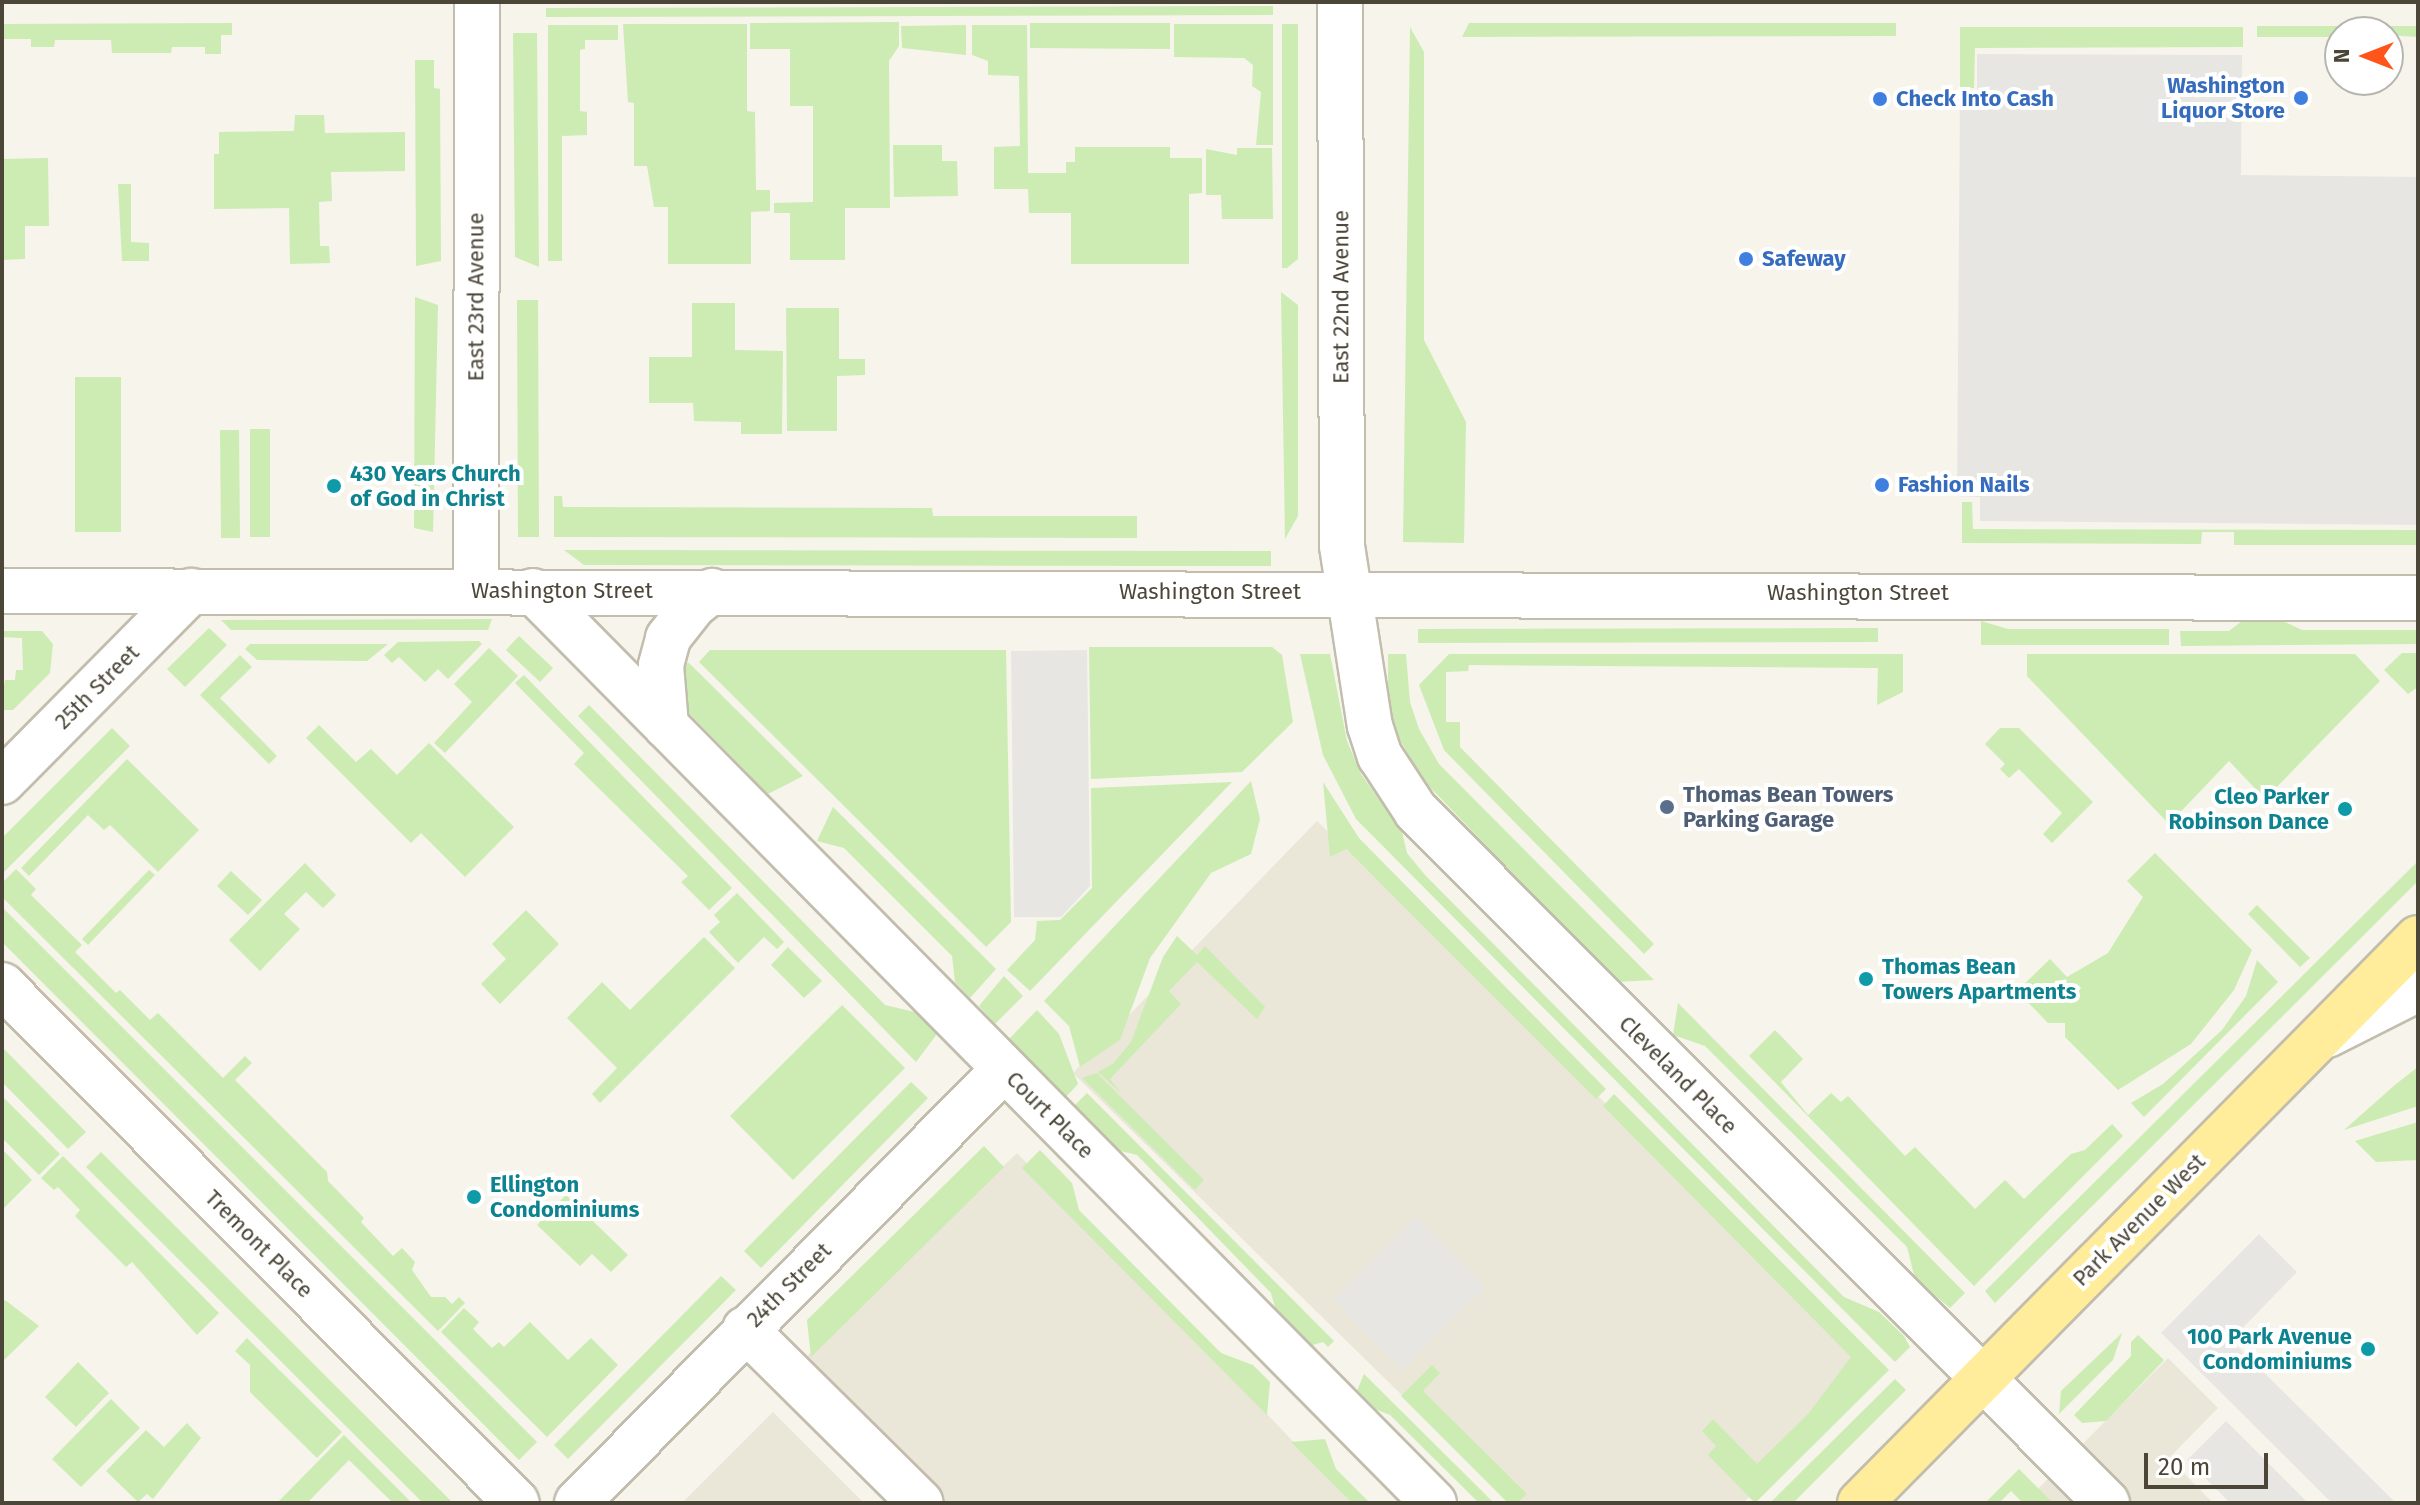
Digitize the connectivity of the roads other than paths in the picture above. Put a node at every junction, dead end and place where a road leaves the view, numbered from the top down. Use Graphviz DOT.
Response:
graph roads {
  1 [pos="477,2"];
  2 [pos="1340,2"];
  3 [pos="2,591"];
  4 [pos="191,591"];
  5 [pos="476,591"];
  6 [pos="533,591"];
  7 [pos="712,591"];
  8 [pos="1349,592"];
  9 [pos="2418,598"];
  10 [pos="666,726"];
  11 [pos="2,782"];
  12 [pos="2418,938"];
  13 [pos="2,985"];
  14 [pos="2418,989"];
  15 [pos="2317,1040"];
  16 [pos="1004,1069"];
  17 [pos="745,1329"];
  18 [pos="1983,1379"];
  19 [pos="517,1503"];
  20 [pos="577,1503"];
  21 [pos="921,1503"];
  22 [pos="1434,1503"];
  23 [pos="1860,1503"];
  24 [pos="2107,1503"];
  1 -- 5 [label="street, East 23rd Avenue"];
  2 -- 8 [label="street, East 22nd Avenue"];
  3 -- 4 [label="street, Washington Street"];
  4 -- 5 [label="street, Washington Street"];
  4 -- 11 [label="street, 25th Street"];
  5 -- 6 [label="street, Washington Street"];
  6 -- 7 [label="street, Washington Street"];
  6 -- 10 [label="street, Court Place"];
  7 -- 8 [label="street, Washington Street"];
  7 -- 10 [label="street"];
  8 -- 9 [label="street, Washington Street"];
  8 -- 18 [label="street, Cleveland Place"];
  10 -- 16 [label="street, Court Place"];
  12 -- 15 [label="main road, Park Avenue West"];
  13 -- 19 [label="street, Tremont Place"];
  14 -- 15 [label="street"];
  15 -- 18 [label="main road, Park Avenue West"];
  16 -- 17 [label="street, 24th Street"];
  16 -- 22 [label="street, Court Place"];
  17 -- 20 [label="street, 24th Street"];
  17 -- 21 [label="street"];
  18 -- 23 [label="main road, Park Avenue West"];
  18 -- 24 [label="street, Cleveland Place"];
}
